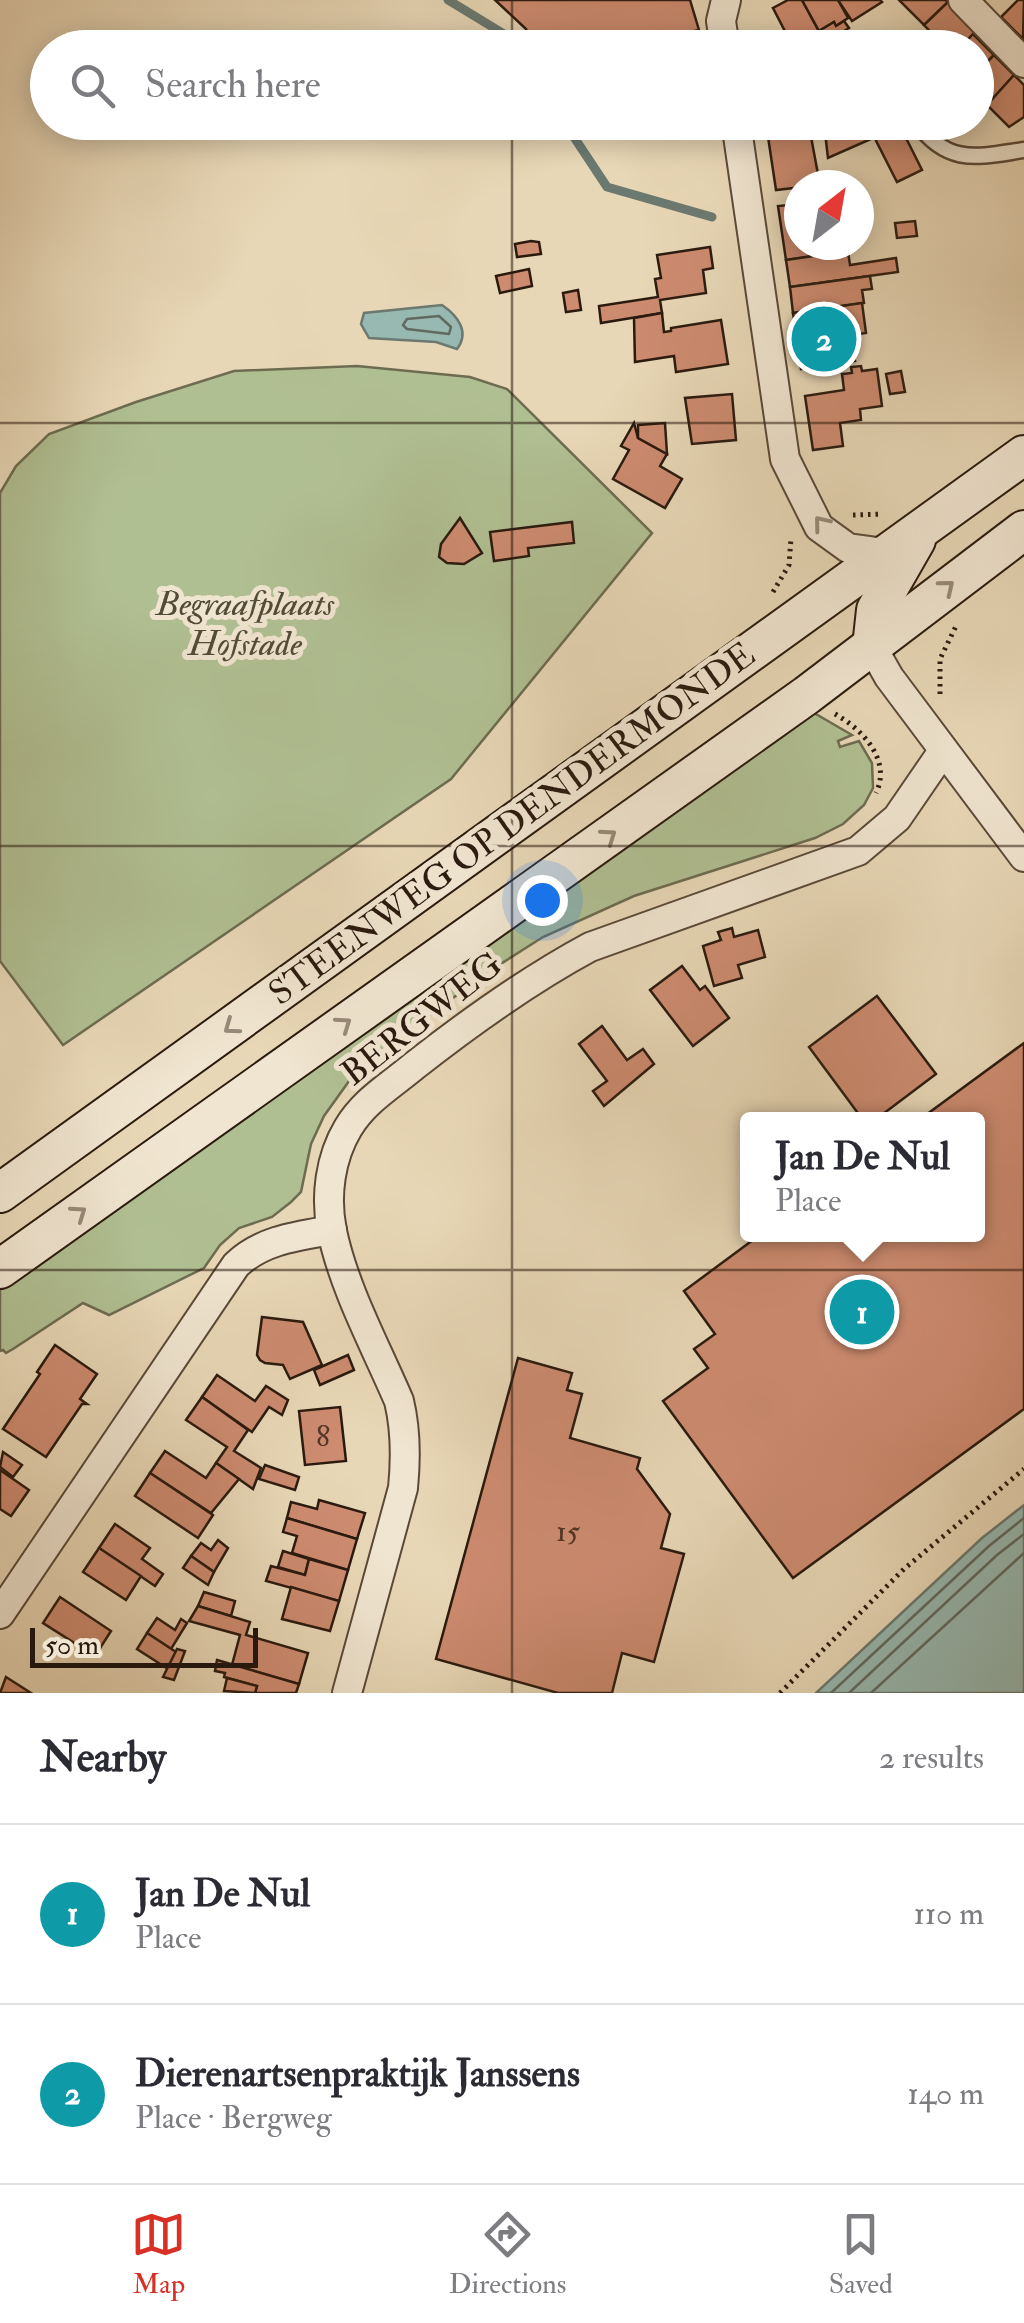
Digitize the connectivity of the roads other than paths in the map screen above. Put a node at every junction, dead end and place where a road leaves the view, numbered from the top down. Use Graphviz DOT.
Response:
graph roads {
  1 [pos="962,0"];
  2 [pos="992,30"];
  3 [pos="994,33"];
  4 [pos="1024,63"];
  5 [pos="739,140"];
  6 [pos="932,140"];
  7 [pos="1024,150"];
  8 [pos="1024,455"];
  9 [pos="924,530"];
  10 [pos="1024,530"];
  11 [pos="885,553"];
  12 [pos="768,639"];
  13 [pos="872,647"];
  14 [pos="943,751"];
  15 [pos="1024,857"];
  16 [pos="0,1193"];
  17 [pos="332,1230"];
  18 [pos="0,1269"];
  19 [pos="0,1614"];
  20 [pos="347,1693"];
  1 -- 2 [label="street"];
  3 -- 4 [label="street"];
  11 -- 5 [label="street, one-way"];
  6 -- 7 [label="lane"];
  8 -- 9 [label="main road, STEENWEG OP DENDERMONDE"];
  9 -- 11 [label="main road, STEENWEG OP DENDERMONDE"];
  9 -- 13 [label="main road"];
  13 -- 10 [label="main road, STEENWEG OP DENDERMONDE, one-way"];
  11 -- 12 [label="main road, STEENWEG OP DENDERMONDE"];
  12 -- 13 [label="main road"];
  12 -- 16 [label="main road, STEENWEG OP DENDERMONDE, one-way"];
  13 -- 14 [label="street"];
  18 -- 13 [label="main road, STEENWEG OP DENDERMONDE, one-way"];
  14 -- 15 [label="street"];
  14 -- 17 [label="street, BERGWEG"];
  17 -- 19 [label="street"];
  17 -- 20 [label="street, BERGWEG"];
}
